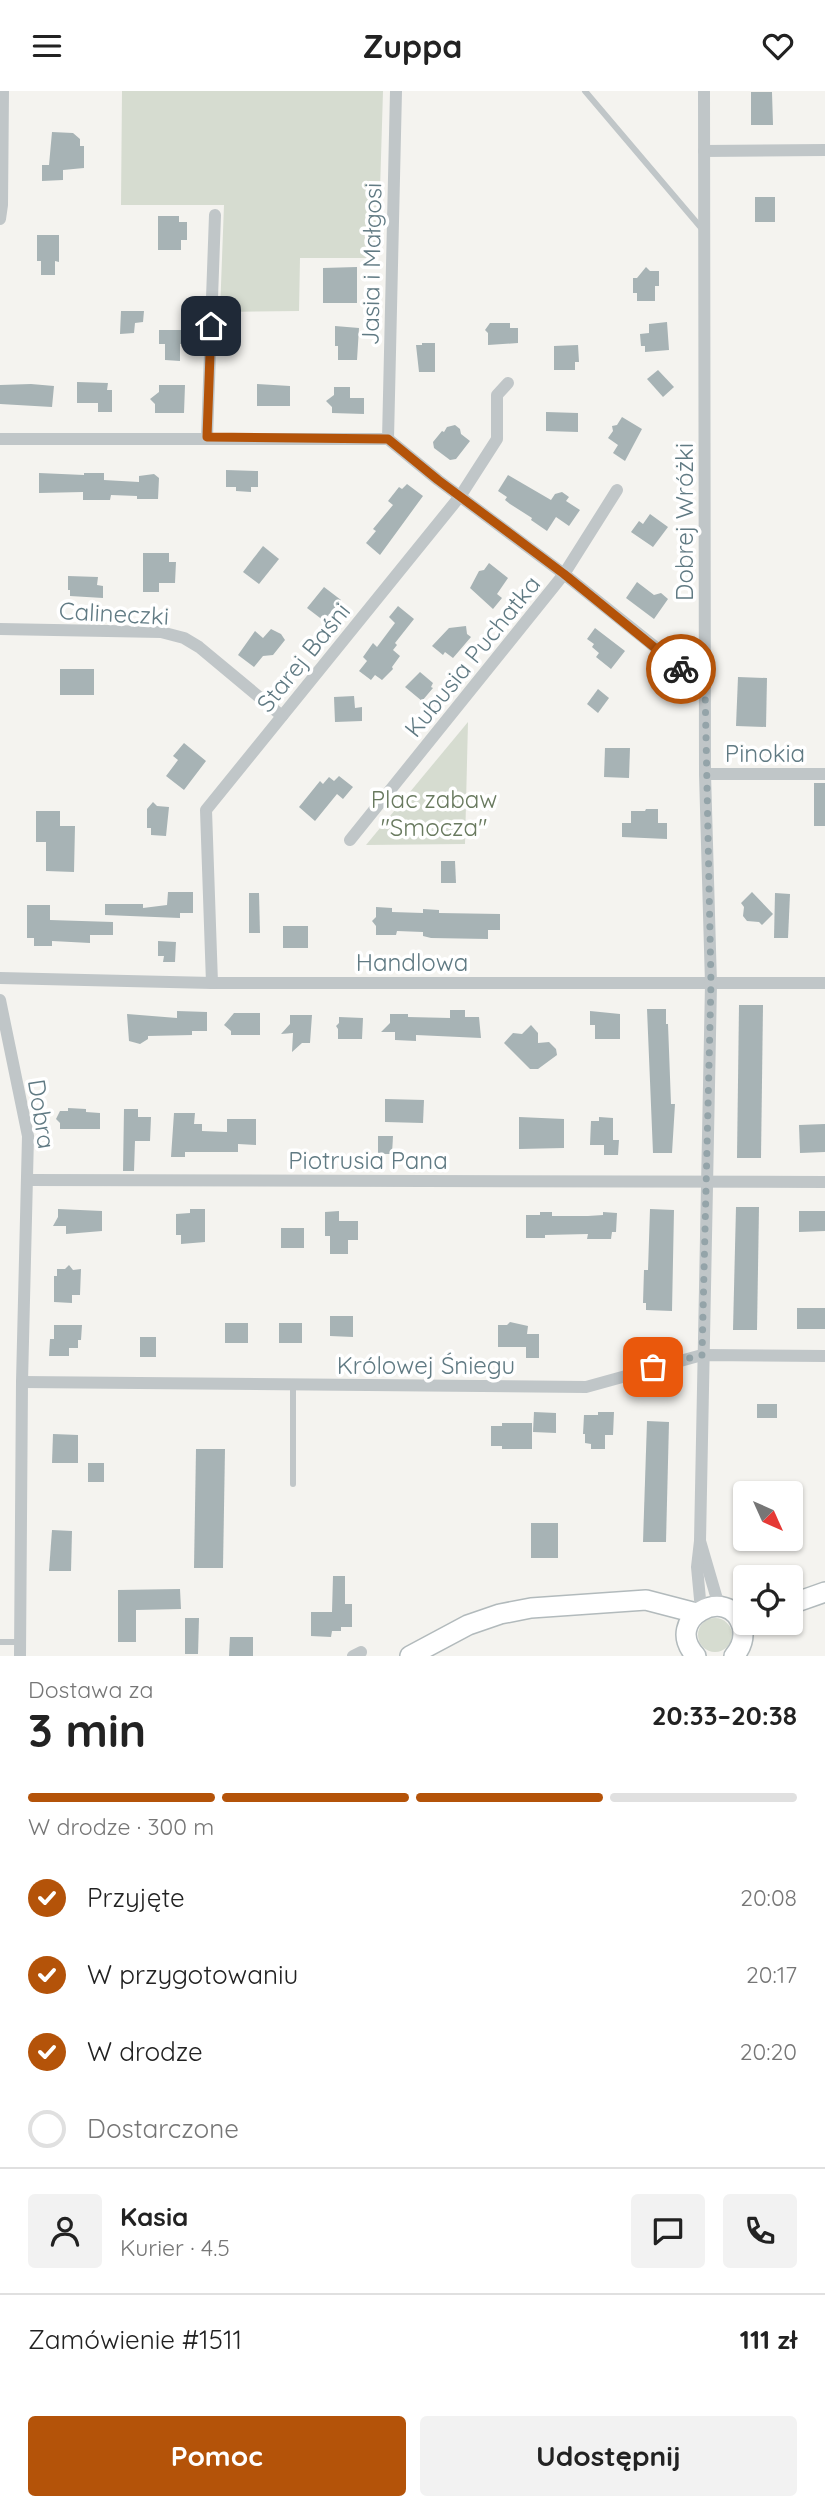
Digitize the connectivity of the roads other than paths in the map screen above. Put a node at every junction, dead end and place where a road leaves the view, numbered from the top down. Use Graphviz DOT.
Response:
graph roads {
  1 [pos="3,91"];
  2 [pos="397,91"];
  3 [pos="585,91"];
  4 [pos="704,91"];
  5 [pos="825,150"];
  6 [pos="704,151"];
  7 [pos="1,205"];
  8 [pos="215,215"];
  9 [pos="0,219"];
  10 [pos="704,232"];
  11 [pos="508,383"];
  12 [pos="207,437"];
  13 [pos="0,439"];
  14 [pos="388,439"];
  15 [pos="617,490"];
  16 [pos="461,495"];
  17 [pos="564,574"];
  18 [pos="0,629"];
  19 [pos="705,687"];
  20 [pos="282,716"];
  21 [pos="705,774"];
  22 [pos="825,774"];
  23 [pos="350,840"];
  24 [pos="0,978"];
  25 [pos="212,983"];
  26 [pos="711,983"];
  27 [pos="825,983"];
  28 [pos="0,1000"];
  29 [pos="28,1180"];
  30 [pos="707,1182"];
  31 [pos="825,1182"];
  32 [pos="702,1355"];
  33 [pos="825,1356"];
  34 [pos="22,1382"];
  35 [pos="293,1385"];
  36 [pos="293,1484"];
  37 [pos="803,1589"];
  38 [pos="825,1590"];
  39 [pos="803,1599"];
  40 [pos="595,1605"];
  41 [pos="719,1611"];
  42 [pos="686,1634"];
  43 [pos="0,1642"];
  44 [pos="21,1642"];
  45 [pos="746,1642"];
  46 [pos="20,1656"];
  47 [pos="410,1656"];
  48 [pos="696,1656"];
  1 -- 7 [label="street"];
  2 -- 14 [label="street, Jasia i Małgosi"];
  3 -- 10 [label="lane"];
  4 -- 6 [label="street, Dobrej Wróżki"];
  5 -- 6 [label="street"];
  6 -- 10 [label="street, Dobrej Wróżki"];
  7 -- 9 [label="street"];
  8 -- 12 [label="street"];
  10 -- 19 [label="street, Dobrej Wróżki"];
  11 -- 16 [label="street, Starej Baśni"];
  12 -- 13 [label="street"];
  12 -- 14 [label="street"];
  14 -- 16 [label="street"];
  15 -- 17 [label="street, Kubusia Puchatka"];
  16 -- 17 [label="street"];
  16 -- 20 [label="street, Starej Baśni"];
  17 -- 19 [label="street"];
  17 -- 23 [label="street, Kubusia Puchatka"];
  18 -- 20 [label="street, Calineczki"];
  19 -- 21 [label="street, Dobrej Wróżki"];
  20 -- 25 [label="street, Starej Baśni"];
  21 -- 22 [label="street, Pinokia"];
  21 -- 26 [label="street, Dobrej Wróżki"];
  24 -- 25 [label="street, Handlowa"];
  25 -- 26 [label="street, Handlowa"];
  26 -- 27 [label="street, Handlowa"];
  26 -- 30 [label="street, Dobrej Wróżki"];
  28 -- 29 [label="street, Dobra"];
  29 -- 30 [label="street, Piotrusia Pana"];
  29 -- 34 [label="street, Dobra"];
  30 -- 31 [label="street, Piotrusia Pana"];
  30 -- 32 [label="street, Dobrej Wróżki"];
  32 -- 33 [label="street, Królowej Śniegu"];
  32 -- 35 [label="street, Królowej Śniegu"];
  32 -- 41 [label="street, Dobrej Wróżki"];
  34 -- 35 [label="street, Królowej Śniegu"];
  34 -- 44 [label="street, Dobra"];
  35 -- 36 [label="lane"];
  37 -- 38 [label="street"];
  38 -- 39 [label="street"];
  40 -- 41 [label="street"];
  40 -- 42 [label="street"];
  40 -- 47 [label="street"];
  41 -- 42 [label="street"];
  41 -- 45 [label="street"];
  42 -- 48 [label="street"];
  43 -- 44 [label="lane"];
  44 -- 46 [label="street, Dobra"];
}
